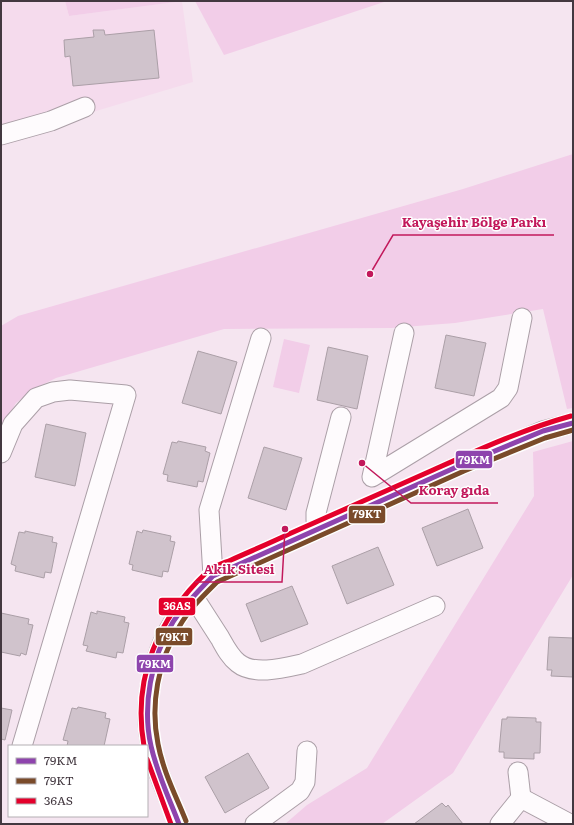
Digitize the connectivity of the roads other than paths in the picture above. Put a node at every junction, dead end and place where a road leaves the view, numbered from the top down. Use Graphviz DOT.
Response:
graph roads {
  1 [pos="85,108"];
  2 [pos="1,136"];
  3 [pos="522,318"];
  4 [pos="404,333"];
  5 [pos="261,338"];
  6 [pos="341,416"];
  7 [pos="573,423"];
  8 [pos="1,453"];
  9 [pos="372,477"];
  10 [pos="374,505"];
  11 [pos="319,529"];
  12 [pos="213,576"];
  13 [pos="193,596"];
  14 [pos="435,606"];
  15 [pos="22,745"];
  16 [pos="307,751"];
  17 [pos="151,765"];
  18 [pos="518,772"];
  19 [pos="521,798"];
  20 [pos="179,824"];
  21 [pos="255,824"];
  22 [pos="500,824"];
  23 [pos="570,824"];
  1 -- 2 [label="street"];
  3 -- 9 [label="street"];
  4 -- 9 [label="street"];
  5 -- 12 [label="street"];
  6 -- 11 [label="street"];
  7 -- 10 [label="street"];
  8 -- 15 [label="street"];
  9 -- 10 [label="street"];
  10 -- 11 [label="street"];
  11 -- 12 [label="street"];
  12 -- 13 [label="street"];
  13 -- 14 [label="street"];
  13 -- 17 [label="street"];
  16 -- 21 [label="street"];
  17 -- 20 [label="street"];
  18 -- 19 [label="street"];
  19 -- 22 [label="street"];
  19 -- 23 [label="street"];
}
